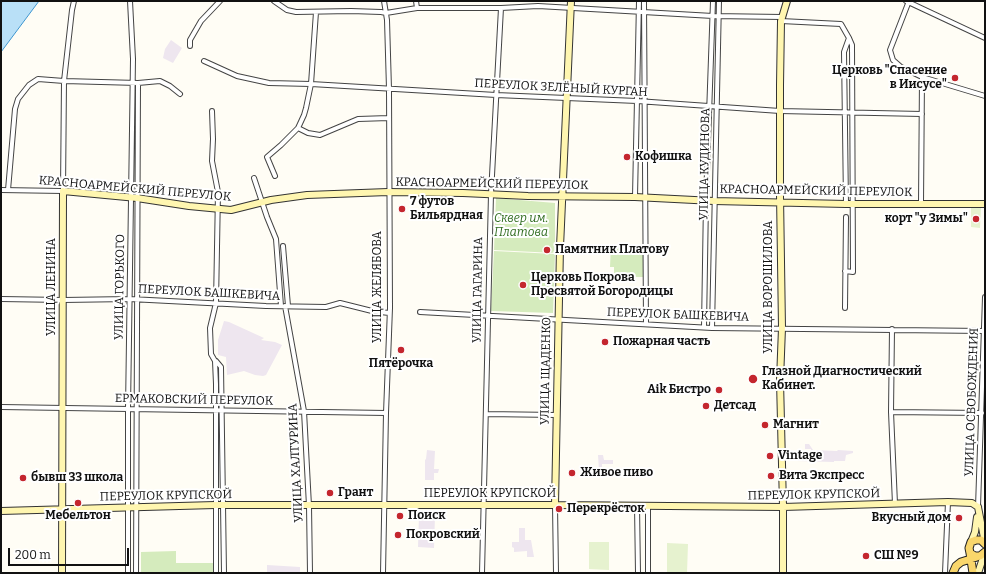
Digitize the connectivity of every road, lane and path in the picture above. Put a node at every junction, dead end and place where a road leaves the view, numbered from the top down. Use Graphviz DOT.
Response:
graph roads {
  1 [pos="74,1"];
  2 [pos="130,1"];
  3 [pos="220,1"];
  4 [pos="274,1"];
  5 [pos="384,1"];
  6 [pos="416,1"];
  7 [pos="571,1"];
  8 [pos="639,1"];
  9 [pos="644,1"];
  10 [pos="713,1"];
  11 [pos="718,1"];
  12 [pos="787,1"];
  13 [pos="907,1"];
  14 [pos="417,8"];
  15 [pos="501,8"];
  16 [pos="570,8"];
  17 [pos="316,12"];
  18 [pos="639,12"];
  19 [pos="644,12"];
  20 [pos="386,13"];
  21 [pos="718,15"];
  22 [pos="713,16"];
  23 [pos="782,19"];
  24 [pos="849,38"];
  25 [pos="985,38"];
  26 [pos="190,46"];
  27 [pos="204,60"];
  28 [pos="922,76"];
  29 [pos="64,81"];
  30 [pos="132,82"];
  31 [pos="138,83"];
  32 [pos="310,84"];
  33 [pos="389,89"];
  34 [pos="180,94"];
  35 [pos="496,95"];
  36 [pos="985,96"];
  37 [pos="566,98"];
  38 [pos="637,101"];
  39 [pos="645,102"];
  40 [pos="709,107"];
  41 [pos="716,107"];
  42 [pos="212,111"];
  43 [pos="780,111"];
  44 [pos="844,112"];
  45 [pos="852,112"];
  46 [pos="922,114"];
  47 [pos="389,118"];
  48 [pos="298,128"];
  49 [pos="275,176"];
  50 [pos="254,178"];
  51 [pos="1,190"];
  52 [pos="8,190"];
  53 [pos="64,191"];
  54 [pos="388,192"];
  55 [pos="491,194"];
  56 [pos="134,197"];
  57 [pos="563,197"];
  58 [pos="635,197"];
  59 [pos="645,198"];
  60 [pos="706,200"];
  61 [pos="714,201"];
  62 [pos="262,202"];
  63 [pos="780,202"];
  64 [pos="846,204"];
  65 [pos="854,204"];
  66 [pos="921,204"];
  67 [pos="985,204"];
  68 [pos="217,209"];
  69 [pos="846,217"];
  70 [pos="283,246"];
  71 [pos="845,271"];
  72 [pos="985,297"];
  73 [pos="1,299"];
  74 [pos="130,299"];
  75 [pos="138,299"];
  76 [pos="63,300"];
  77 [pos="216,303"];
  78 [pos="285,306"];
  79 [pos="845,308"];
  80 [pos="420,312"];
  81 [pos="389,313"];
  82 [pos="487,317"];
  83 [pos="558,320"];
  84 [pos="646,324"];
  85 [pos="704,327"];
  86 [pos="712,328"];
  87 [pos="782,328"];
  88 [pos="892,329"];
  89 [pos="984,331"];
  90 [pos="215,361"];
  91 [pos="1,407"];
  92 [pos="63,407"];
  93 [pos="128,409"];
  94 [pos="136,409"];
  95 [pos="216,410"];
  96 [pos="222,410"];
  97 [pos="304,411"];
  98 [pos="386,412"];
  99 [pos="891,412"];
  100 [pos="982,413"];
  101 [pos="486,414"];
  102 [pos="556,415"];
  103 [pos="948,502"];
  104 [pos="216,505"];
  105 [pos="223,505"];
  106 [pos="555,505"];
  107 [pos="896,505"];
  108 [pos="309,506"];
  109 [pos="384,506"];
  110 [pos="483,506"];
  111 [pos="637,506"];
  112 [pos="648,506"];
  113 [pos="135,507"];
  114 [pos="783,507"];
  115 [pos="978,507"];
  116 [pos="128,508"];
  117 [pos="62,509"];
  118 [pos="1,511"];
  119 [pos="985,539"];
  120 [pos="972,544"];
  121 [pos="985,552"];
  122 [pos="974,557"];
  123 [pos="62,573"];
  124 [pos="128,573"];
  125 [pos="136,573"];
  126 [pos="216,573"];
  127 [pos="224,573"];
  128 [pos="310,573"];
  129 [pos="383,573"];
  130 [pos="482,573"];
  131 [pos="556,573"];
  132 [pos="638,573"];
  133 [pos="648,573"];
  134 [pos="783,573"];
  135 [pos="945,573"];
  136 [pos="953,573"];
  137 [pos="973,573"];
  138 [pos="978,573"];
  1 -- 29 [label="street, УЛИЦА ЛЕНИНА"];
  2 -- 30 [label="street, УЛИЦА ГОРЬКОГО"];
  3 -- 26 [label="street"];
  4 -- 17 [label="street"];
  5 -- 20 [label="street, УЛИЦА ЖЕЛЯБОВА"];
  6 -- 14 [label="street"];
  7 -- 16 [label="street, УЛИЦА ЩАДЕНКО"];
  8 -- 18 [label="street"];
  9 -- 19 [label="street"];
  10 -- 22 [label="street, УЛИЦА КУДИНОВА"];
  11 -- 21 [label="street, УЛИЦА КУДИНОВА"];
  12 -- 23 [label="street, УЛИЦА ВОРОШИЛОВА"];
  13 -- 25 [label="street"];
  13 -- 28 [label="street"];
  14 -- 15 [label="street"];
  14 -- 20 [label="street"];
  15 -- 16 [label="street"];
  15 -- 35 [label="street, УЛИЦА ГАГАРИНА"];
  16 -- 18 [label="street"];
  16 -- 37 [label="street, УЛИЦА ЩАДЕНКО"];
  17 -- 20 [label="street"];
  17 -- 32 [label="street"];
  18 -- 19 [label="street"];
  18 -- 38 [label="street"];
  19 -- 22 [label="street"];
  19 -- 39 [label="street"];
  20 -- 33 [label="street, УЛИЦА ЖЕЛЯБОВА"];
  21 -- 22 [label="street"];
  21 -- 23 [label="street"];
  21 -- 41 [label="street, УЛИЦА КУДИНОВА"];
  22 -- 40 [label="street, УЛИЦА КУДИНОВА"];
  23 -- 24 [label="street"];
  23 -- 43 [label="street, УЛИЦА ВОРОШИЛОВА"];
  24 -- 44 [label="street"];
  24 -- 45 [label="street"];
  27 -- 32 [label="street, ПЕРЕУЛОК ЗЕЛЁНЫЙ КУРГАН"];
  28 -- 36 [label="street"];
  28 -- 46 [label="street"];
  29 -- 30 [label="street"];
  29 -- 52 [label="street"];
  29 -- 53 [label="street, УЛИЦА ЛЕНИНА"];
  30 -- 31 [label="street"];
  30 -- 56 [label="street, УЛИЦА ГОРЬКОГО"];
  31 -- 34 [label="street"];
  31 -- 56 [label="street, УЛИЦА ГОРЬКОГО"];
  32 -- 33 [label="street, ПЕРЕУЛОК ЗЕЛЁНЫЙ КУРГАН"];
  32 -- 48 [label="street"];
  33 -- 35 [label="street, ПЕРЕУЛОК ЗЕЛЁНЫЙ КУРГАН"];
  33 -- 47 [label="street, УЛИЦА ЖЕЛЯБОВА"];
  35 -- 37 [label="street, ПЕРЕУЛОК ЗЕЛЁНЫЙ КУРГАН"];
  35 -- 55 [label="street, УЛИЦА ГАГАРИНА"];
  37 -- 38 [label="street, ПЕРЕУЛОК ЗЕЛЁНЫЙ КУРГАН"];
  37 -- 57 [label="street, УЛИЦА ЩАДЕНКО"];
  38 -- 39 [label="street, ПЕРЕУЛОК ЗЕЛЁНЫЙ КУРГАН"];
  38 -- 58 [label="street"];
  39 -- 40 [label="street, ПЕРЕУЛОК ЗЕЛЁНЫЙ КУРГАН"];
  39 -- 59 [label="street"];
  40 -- 41 [label="street, ПЕРЕУЛОК ЗЕЛЁНЫЙ КУРГАН"];
  40 -- 60 [label="street, УЛИЦА КУДИНОВА"];
  41 -- 43 [label="street, ПЕРЕУЛОК ЗЕЛЁНЫЙ КУРГАН"];
  41 -- 61 [label="street, УЛИЦА КУДИНОВА"];
  42 -- 68 [label="street"];
  43 -- 44 [label="street, ПЕРЕУЛОК ЗЕЛЁНЫЙ КУРГАН"];
  43 -- 63 [label="street, УЛИЦА ВОРОШИЛОВА"];
  44 -- 45 [label="street, ПЕРЕУЛОК ЗЕЛЁНЫЙ КУРГАН"];
  44 -- 64 [label="street"];
  45 -- 46 [label="street, ПЕРЕУЛОК ЗЕЛЁНЫЙ КУРГАН"];
  45 -- 65 [label="street"];
  46 -- 66 [label="street"];
  47 -- 48 [label="street"];
  47 -- 54 [label="street, УЛИЦА ЖЕЛЯБОВА"];
  48 -- 49 [label="street"];
  50 -- 62 [label="street, УЛИЦА ХАЛТУРИНА"];
  51 -- 52 [label="street, КРАСНОАРМЕЙСКИЙ ПЕРЕУЛОК"];
  52 -- 53 [label="street, КРАСНОАРМЕЙСКИЙ ПЕРЕУЛОК"];
  53 -- 56 [label="street, КРАСНОАРМЕЙСКИЙ ПЕРЕУЛОК"];
  53 -- 76 [label="street, УЛИЦА ЛЕНИНА"];
  54 -- 55 [label="street, КРАСНОАРМЕЙСКИЙ ПЕРЕУЛОК"];
  54 -- 62 [label="street, КРАСНОАРМЕЙСКИЙ ПЕРЕУЛОК"];
  54 -- 81 [label="street, УЛИЦА ЖЕЛЯБОВА"];
  55 -- 57 [label="street, КРАСНОАРМЕЙСКИЙ ПЕРЕУЛОК"];
  55 -- 82 [label="street, УЛИЦА ГАГАРИНА"];
  56 -- 68 [label="street, КРАСНОАРМЕЙСКИЙ ПЕРЕУЛОК"];
  56 -- 74 [label="street, УЛИЦА ГОРЬКОГО"];
  56 -- 75 [label="street, УЛИЦА ГОРЬКОГО"];
  57 -- 58 [label="street, КРАСНОАРМЕЙСКИЙ ПЕРЕУЛОК"];
  57 -- 83 [label="street, УЛИЦА ЩАДЕНКО"];
  58 -- 59 [label="street, КРАСНОАРМЕЙСКИЙ ПЕРЕУЛОК"];
  59 -- 60 [label="street, КРАСНОАРМЕЙСКИЙ ПЕРЕУЛОК"];
  59 -- 84 [label="street"];
  60 -- 61 [label="street, КРАСНОАРМЕЙСКИЙ ПЕРЕУЛОК"];
  60 -- 85 [label="street, УЛИЦА КУДИНОВА"];
  61 -- 63 [label="street, КРАСНОАРМЕЙСКИЙ ПЕРЕУЛОК"];
  61 -- 86 [label="street, УЛИЦА КУДИНОВА"];
  62 -- 68 [label="street, КРАСНОАРМЕЙСКИЙ ПЕРЕУЛОК"];
  62 -- 78 [label="street, УЛИЦА ХАЛТУРИНА"];
  63 -- 64 [label="street, КРАСНОАРМЕЙСКИЙ ПЕРЕУЛОК"];
  63 -- 87 [label="street, УЛИЦА ВОРОШИЛОВА"];
  64 -- 65 [label="street, КРАСНОАРМЕЙСКИЙ ПЕРЕУЛОК"];
  65 -- 66 [label="street, КРАСНОАРМЕЙСКИЙ ПЕРЕУЛОК"];
  65 -- 71 [label="street"];
  66 -- 67 [label="street, КРАСНОАРМЕЙСКИЙ ПЕРЕУЛОК"];
  68 -- 77 [label="street"];
  69 -- 71 [label="street"];
  70 -- 78 [label="street"];
  71 -- 79 [label="street"];
  72 -- 89 [label="street, УЛИЦА ОСВОБОЖДЕНИЯ"];
  73 -- 76 [label="street, ПЕРЕУЛОК БАШКЕВИЧА"];
  74 -- 75 [label="street, ПЕРЕУЛОК БАШКЕВИЧА"];
  74 -- 76 [label="street, ПЕРЕУЛОК БАШКЕВИЧА"];
  74 -- 93 [label="street, УЛИЦА ГОРЬКОГО"];
  75 -- 77 [label="street, ПЕРЕУЛОК БАШКЕВИЧА"];
  75 -- 94 [label="street, УЛИЦА ГОРЬКОГО"];
  76 -- 92 [label="street, УЛИЦА ЛЕНИНА"];
  77 -- 78 [label="street, ПЕРЕУЛОК БАШКЕВИЧА"];
  77 -- 90 [label="street"];
  78 -- 81 [label="street, ПЕРЕУЛОК БАШКЕВИЧА"];
  78 -- 97 [label="street, УЛИЦА ХАЛТУРИНА"];
  80 -- 82 [label="street, ПЕРЕУЛОК БАШКЕВИЧА"];
  81 -- 98 [label="street, УЛИЦА ЖЕЛЯБОВА"];
  82 -- 83 [label="street, ПЕРЕУЛОК БАШКЕВИЧА"];
  82 -- 101 [label="street, УЛИЦА ГАГАРИНА"];
  83 -- 84 [label="street, ПЕРЕУЛОК БАШКЕВИЧА"];
  83 -- 102 [label="street, УЛИЦА ЩАДЕНКО"];
  84 -- 85 [label="street, ПЕРЕУЛОК БАШКЕВИЧА"];
  85 -- 86 [label="street, ПЕРЕУЛОК БАШКЕВИЧА"];
  86 -- 87 [label="street, ПЕРЕУЛОК БАШКЕВИЧА"];
  87 -- 88 [label="street, ПЕРЕУЛОК БАШКЕВИЧА"];
  87 -- 114 [label="street, УЛИЦА ВОРОШИЛОВА"];
  88 -- 89 [label="street, ПЕРЕУЛОК БАШКЕВИЧА"];
  88 -- 99 [label="street"];
  89 -- 100 [label="street, УЛИЦА ОСВОБОЖДЕНИЯ"];
  90 -- 95 [label="street"];
  90 -- 96 [label="street"];
  91 -- 92 [label="street, ЕРМАКОВСКИЙ ПЕРЕУЛОК"];
  92 -- 93 [label="street, ЕРМАКОВСКИЙ ПЕРЕУЛОК"];
  92 -- 117 [label="street, УЛИЦА ЛЕНИНА"];
  93 -- 94 [label="street, ЕРМАКОВСКИЙ ПЕРЕУЛОК"];
  93 -- 116 [label="street, УЛИЦА ГОРЬКОГО"];
  94 -- 95 [label="street, ЕРМАКОВСКИЙ ПЕРЕУЛОК"];
  94 -- 113 [label="street, УЛИЦА ГОРЬКОГО"];
  95 -- 96 [label="street, ЕРМАКОВСКИЙ ПЕРЕУЛОК"];
  95 -- 104 [label="street"];
  96 -- 97 [label="street, ЕРМАКОВСКИЙ ПЕРЕУЛОК"];
  96 -- 105 [label="street"];
  97 -- 98 [label="street, ЕРМАКОВСКИЙ ПЕРЕУЛОК"];
  97 -- 108 [label="street, УЛИЦА ХАЛТУРИНА"];
  98 -- 109 [label="street, УЛИЦА ЖЕЛЯБОВА"];
  99 -- 100 [label="street"];
  99 -- 107 [label="street"];
  100 -- 115 [label="street, УЛИЦА ОСВОБОЖДЕНИЯ"];
  101 -- 102 [label="street"];
  101 -- 110 [label="street, УЛИЦА ГАГАРИНА"];
  102 -- 106 [label="street, УЛИЦА ЩАДЕНКО"];
  103 -- 107 [label="street, ПЕРЕУЛОК КРУПСКОЙ"];
  103 -- 115 [label="street, ПЕРЕУЛОК КРУПСКОЙ"];
  103 -- 135 [label="street"];
  104 -- 105 [label="street, ПЕРЕУЛОК КРУПСКОЙ"];
  104 -- 113 [label="street, ПЕРЕУЛОК КРУПСКОЙ"];
  104 -- 126 [label="street"];
  105 -- 108 [label="street, ПЕРЕУЛОК КРУПСКОЙ"];
  105 -- 127 [label="street"];
  106 -- 110 [label="street, ПЕРЕУЛОК КРУПСКОЙ"];
  106 -- 111 [label="street, ПЕРЕУЛОК КРУПСКОЙ"];
  106 -- 131 [label="street, УЛИЦА ЩАДЕНКО"];
  107 -- 114 [label="street, ПЕРЕУЛОК КРУПСКОЙ"];
  108 -- 109 [label="street, ПЕРЕУЛОК КРУПСКОЙ"];
  108 -- 128 [label="street, УЛИЦА ХАЛТУРИНА"];
  109 -- 110 [label="street, ПЕРЕУЛОК КРУПСКОЙ"];
  109 -- 129 [label="street, УЛИЦА ЖЕЛЯБОВА"];
  110 -- 130 [label="street, УЛИЦА ГАГАРИНА"];
  111 -- 112 [label="street, ПЕРЕУЛОК КРУПСКОЙ"];
  111 -- 132 [label="street"];
  112 -- 114 [label="street, ПЕРЕУЛОК КРУПСКОЙ"];
  112 -- 133 [label="street"];
  113 -- 116 [label="street, ПЕРЕУЛОК КРУПСКОЙ"];
  113 -- 125 [label="street, УЛИЦА ГОРЬКОГО"];
  114 -- 134 [label="street, УЛИЦА ВОРОШИЛОВА"];
  115 -- 119 [label="street"];
  115 -- 120 [label="street"];
  116 -- 117 [label="street, ПЕРЕУЛОК КРУПСКОЙ"];
  116 -- 124 [label="street, УЛИЦА ГОРЬКОГО"];
  117 -- 118 [label="street, ПЕРЕУЛОК КРУПСКОЙ"];
  117 -- 123 [label="street, УЛИЦА ЛЕНИНА"];
  119 -- 120 [label="main road"];
  120 -- 122 [label="main road"];
  121 -- 122 [label="main road"];
  121 -- 138 [label="street"];
  122 -- 136 [label="main road"];
  122 -- 137 [label="main road"];
}
